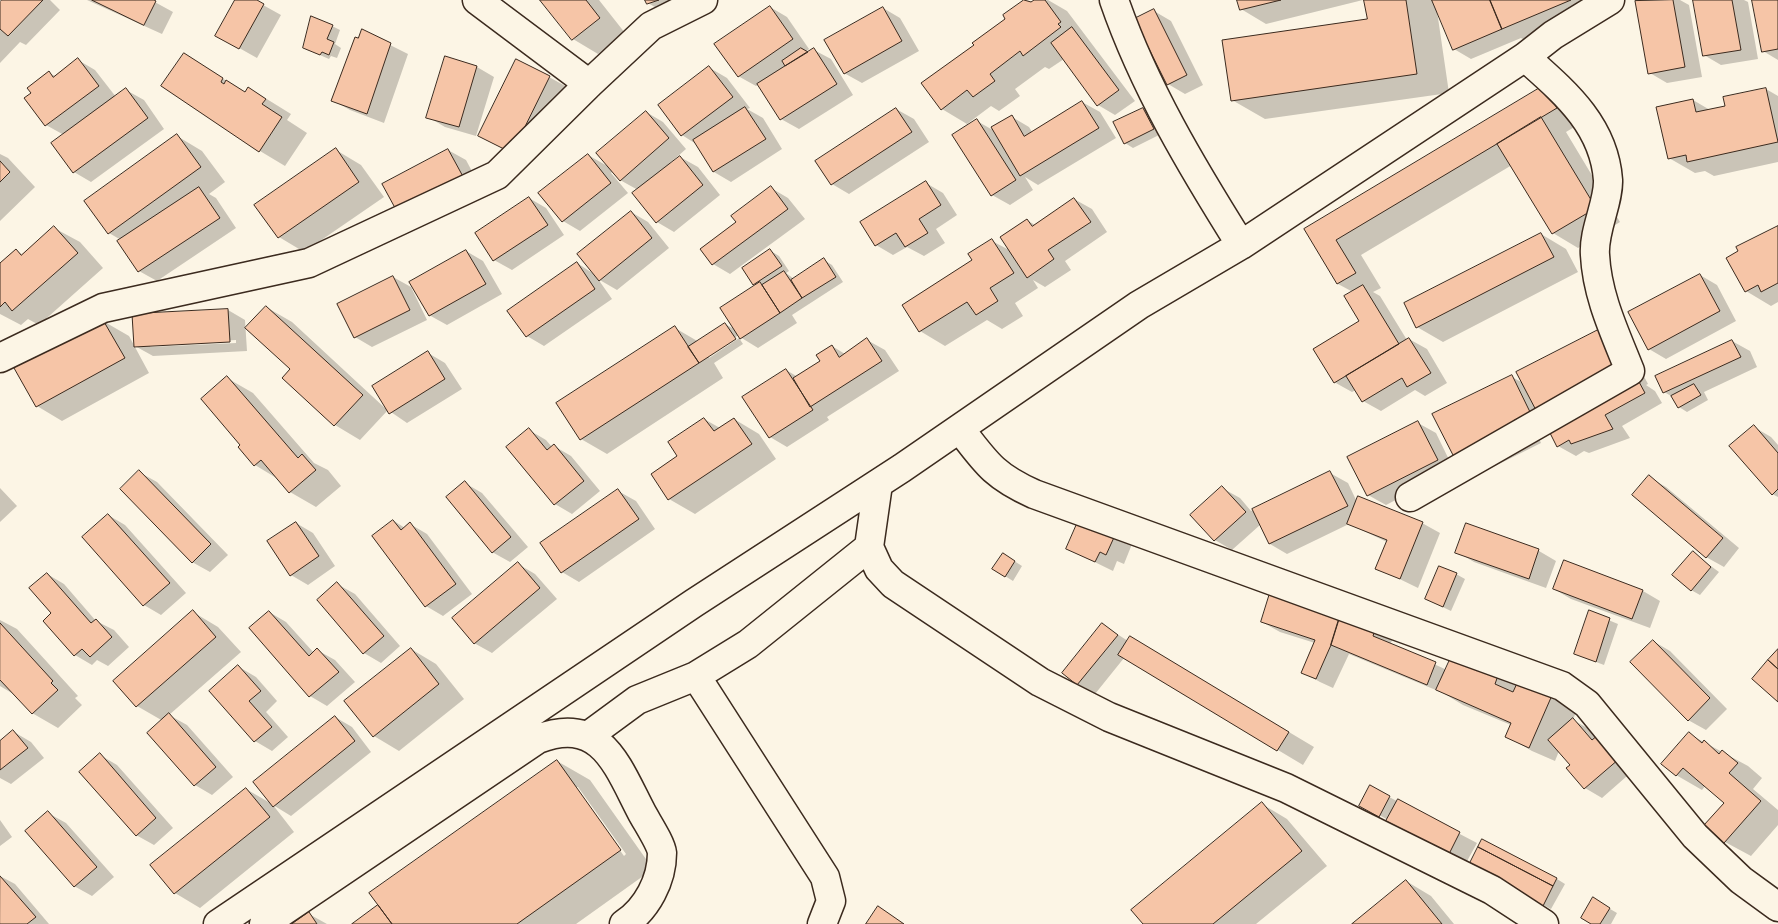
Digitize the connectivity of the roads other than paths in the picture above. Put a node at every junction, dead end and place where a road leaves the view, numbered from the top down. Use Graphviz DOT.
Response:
graph roads {
  1 [pos="477,0"];
  2 [pos="703,0"];
  3 [pos="1114,0"];
  4 [pos="1610,0"];
  5 [pos="1525,57"];
  6 [pos="589,84"];
  7 [pos="1241,245"];
  8 [pos="0,358"];
  9 [pos="960,429"];
  10 [pos="878,484"];
  11 [pos="1410,496"];
  12 [pos="870,547"];
  13 [pos="696,676"];
  14 [pos="588,736"];
  15 [pos="1778,907"];
  16 [pos="218,924"];
  17 [pos="264,924"];
  18 [pos="624,924"];
  19 [pos="822,924"];
  20 [pos="1544,924"];
  1 -- 6 [label="street"];
  2 -- 6 [label="street"];
  3 -- 7 [label="street"];
  4 -- 5 [label="street"];
  5 -- 7 [label="street"];
  5 -- 11 [label="street"];
  6 -- 8 [label="street"];
  7 -- 9 [label="street"];
  9 -- 10 [label="street"];
  9 -- 15 [label="street"];
  10 -- 12 [label="street"];
  10 -- 16 [label="street"];
  12 -- 13 [label="street"];
  12 -- 20 [label="street"];
  13 -- 14 [label="street"];
  13 -- 19 [label="street"];
  14 -- 17 [label="street"];
  14 -- 18 [label="street"];
}
